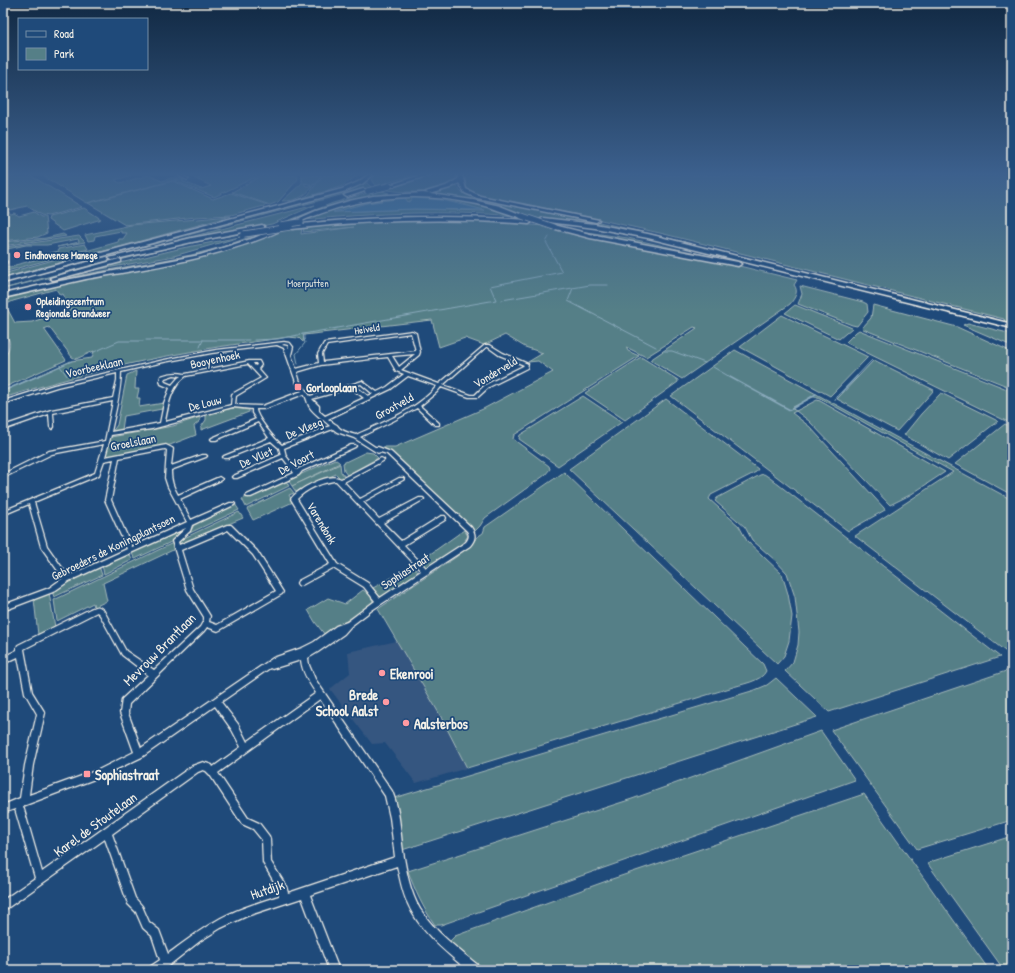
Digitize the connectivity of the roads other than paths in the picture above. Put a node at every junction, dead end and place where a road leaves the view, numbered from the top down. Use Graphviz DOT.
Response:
graph roads {
  1 [pos="230,220"];
  2 [pos="254,220"];
  3 [pos="284,220"];
  4 [pos="301,220"];
  5 [pos="325,220"];
  6 [pos="365,220"];
  7 [pos="501,220"];
  8 [pos="532,220"];
  9 [pos="546,220"];
  10 [pos="593,220"];
  11 [pos="529,222"];
  12 [pos="563,226"];
  13 [pos="734,256"];
  14 [pos="3,259"];
  15 [pos="3,266"];
  16 [pos="76,267"];
  17 [pos="3,281"];
  18 [pos="822,282"];
  19 [pos="3,286"];
  20 [pos="16,287"];
  21 [pos="3,291"];
  22 [pos="3,296"];
  23 [pos="1012,326"];
  24 [pos="1012,331"];
  25 [pos="265,345"];
  26 [pos="418,352"];
  27 [pos="289,355"];
  28 [pos="389,355"];
  29 [pos="321,364"];
  30 [pos="398,370"];
  31 [pos="120,371"];
  32 [pos="294,371"];
  33 [pos="406,374"];
  34 [pos="185,376"];
  35 [pos="352,386"];
  36 [pos="440,386"];
  37 [pos="173,387"];
  38 [pos="305,392"];
  39 [pos="376,394"];
  40 [pos="309,398"];
  41 [pos="367,398"];
  42 [pos="116,399"];
  43 [pos="3,402"];
  44 [pos="233,406"];
  45 [pos="418,406"];
  46 [pos="254,408"];
  47 [pos="51,412"];
  48 [pos="325,418"];
  49 [pos="259,420"];
  50 [pos="162,423"];
  51 [pos="437,424"];
  52 [pos="335,426"];
  53 [pos="52,427"];
  54 [pos="3,428"];
  55 [pos="108,434"];
  56 [pos="356,437"];
  57 [pos="214,439"];
  58 [pos="272,439"];
  59 [pos="107,442"];
  60 [pos="353,446"];
  61 [pos="281,447"];
  62 [pos="117,456"];
  63 [pos="204,456"];
  64 [pos="284,456"];
  65 [pos="226,457"];
  66 [pos="102,459"];
  67 [pos="381,460"];
  68 [pos="169,469"];
  69 [pos="297,474"];
  70 [pos="3,476"];
  71 [pos="234,477"];
  72 [pos="401,478"];
  73 [pos="219,479"];
  74 [pos="340,481"];
  75 [pos="249,496"];
  76 [pos="176,498"];
  77 [pos="421,499"];
  78 [pos="360,501"];
  79 [pos="31,502"];
  80 [pos="232,504"];
  81 [pos="3,513"];
  82 [pos="443,518"];
  83 [pos="379,522"];
  84 [pos="190,523"];
  85 [pos="400,545"];
  86 [pos="177,549"];
  87 [pos="130,550"];
  88 [pos="333,564"];
  89 [pos="426,572"];
  90 [pos="67,579"];
  91 [pos="300,582"];
  92 [pos="380,602"];
  93 [pos="3,608"];
  94 [pos="206,624"];
  95 [pos="20,649"];
  96 [pos="304,653"];
  97 [pos="3,661"];
  98 [pos="153,674"];
  99 [pos="320,694"];
  100 [pos="216,702"];
  101 [pos="246,748"];
  102 [pos="139,754"];
  103 [pos="213,772"];
  104 [pos="21,802"];
  105 [pos="3,809"];
  106 [pos="107,832"];
  107 [pos="400,860"];
  108 [pos="40,880"];
  109 [pos="304,892"];
  110 [pos="284,898"];
  111 [pos="3,906"];
  112 [pos="166,962"];
  113 [pos="155,970"];
  114 [pos="334,970"];
  115 [pos="475,970"];
  1 -- 17 [label="highway"];
  2 -- 16 [label="highway"];
  3 -- 20 [label="highway"];
  4 -- 22 [label="highway"];
  5 -- 16 [label="highway, bridge"];
  6 -- 20 [label="highway, bridge"];
  7 -- 11 [label="highway, bridge"];
  8 -- 18 [label="highway, bridge"];
  9 -- 13 [label="highway"];
  10 -- 13 [label="highway"];
  12 -- 18 [label="highway"];
  13 -- 23 [label="highway"];
  14 -- 15 [label="street"];
  16 -- 19 [label="highway"];
  18 -- 24 [label="highway"];
  20 -- 21 [label="highway"];
  25 -- 27 [label="street, Voorbeeklaan"];
  25 -- 27 [label="street, Voorbeeklaan"];
  25 -- 31 [label="street, Voorbeeklaan"];
  26 -- 28 [label="street"];
  26 -- 29 [label="street, Heiveld"];
  26 -- 30 [label="street"];
  27 -- 32 [label="street"];
  28 -- 29 [label="street"];
  28 -- 30 [label="street"];
  29 -- 32 [label="street"];
  30 -- 33 [label="street, Grootveld"];
  31 -- 42 [label="street"];
  31 -- 43 [label="street, Voorbeeklaan"];
  32 -- 38 [label="street"];
  33 -- 36 [label="street, Grootveld"];
  33 -- 39 [label="street"];
  34 -- 37 [label="street, Booyenhoek"];
  34 -- 37 [label="street, Booyenhoek"];
  34 -- 44 [label="street, Booyenhoek"];
  35 -- 39 [label="street"];
  35 -- 40 [label="street"];
  35 -- 41 [label="street"];
  36 -- 36 [label="street, Vonderveld"];
  36 -- 45 [label="street, Grootveld"];
  37 -- 50 [label="street, Booyenhoek"];
  38 -- 40 [label="street"];
  38 -- 46 [label="street, De Louw"];
  39 -- 41 [label="street"];
  40 -- 48 [label="street"];
  41 -- 48 [label="street"];
  42 -- 47 [label="street"];
  42 -- 55 [label="street"];
  44 -- 46 [label="street, De Louw"];
  44 -- 50 [label="street, De Louw"];
  45 -- 51 [label="street"];
  45 -- 56 [label="street, Grootveld"];
  46 -- 49 [label="street, De Vliet"];
  47 -- 53 [label="street"];
  47 -- 54 [label="street"];
  48 -- 52 [label="street"];
  49 -- 57 [label="street"];
  49 -- 58 [label="street, De Vliet"];
  50 -- 55 [label="street, De Louw"];
  52 -- 56 [label="street"];
  52 -- 61 [label="street, De Vleeg"];
  55 -- 59 [label="street"];
  56 -- 89 [label="street, Sophiastraat"];
  58 -- 61 [label="street, De Vliet"];
  58 -- 65 [label="street, De Vliet"];
  59 -- 66 [label="street"];
  59 -- 70 [label="street"];
  60 -- 69 [label="street, De Voort"];
  61 -- 64 [label="street, De Vliet"];
  62 -- 66 [label="street, Groelslaan"];
  62 -- 68 [label="street, Groelslaan"];
  62 -- 87 [label="street"];
  63 -- 68 [label="street"];
  64 -- 69 [label="street, De Vliet"];
  64 -- 71 [label="street, De Vliet"];
  66 -- 79 [label="street"];
  67 -- 74 [label="street, Varendonk"];
  68 -- 76 [label="street, Groelslaan"];
  69 -- 75 [label="street, De Voort"];
  72 -- 78 [label="street"];
  73 -- 76 [label="street"];
  74 -- 78 [label="street"];
  74 -- 88 [label="street, Varendonk"];
  76 -- 84 [label="street, Groelslaan"];
  77 -- 83 [label="street"];
  78 -- 83 [label="street"];
  79 -- 81 [label="street"];
  79 -- 90 [label="street"];
  80 -- 84 [label="street, Gebroeders de Koningplantsoen"];
  82 -- 85 [label="street"];
  83 -- 85 [label="street"];
  84 -- 86 [label="street"];
  84 -- 87 [label="street, Gebroeders de Koningplantsoen"];
  85 -- 89 [label="street"];
  86 -- 94 [label="street, Mevrouw Brantlaan"];
  86 -- 94 [label="street"];
  87 -- 90 [label="street, Gebroeders de Koningplantsoen"];
  88 -- 91 [label="street"];
  88 -- 92 [label="street, Varendonk"];
  89 -- 92 [label="street, Sophiastraat"];
  90 -- 93 [label="street, Gebroeders de Koningplantsoen"];
  92 -- 96 [label="street, Sophiastraat"];
  94 -- 98 [label="street, Mevrouw Brantlaan"];
  95 -- 97 [label="street"];
  95 -- 98 [label="street"];
  95 -- 104 [label="street"];
  96 -- 99 [label="street"];
  96 -- 100 [label="street, Sophiastraat"];
  98 -- 102 [label="street, Mevrouw Brantlaan"];
  99 -- 101 [label="street"];
  99 -- 107 [label="street"];
  100 -- 101 [label="street"];
  100 -- 102 [label="street, Sophiastraat"];
  101 -- 103 [label="street"];
  102 -- 104 [label="street, Sophiastraat"];
  103 -- 106 [label="street, Karel de Stoutelaan"];
  103 -- 110 [label="street"];
  104 -- 105 [label="street, Sophiastraat"];
  104 -- 108 [label="street"];
  106 -- 108 [label="street, Karel de Stoutelaan"];
  106 -- 112 [label="street"];
  107 -- 109 [label="street, Hutdijk"];
  107 -- 115 [label="street"];
  108 -- 111 [label="street, Karel de Stoutelaan"];
  109 -- 110 [label="street, Hutdijk"];
  109 -- 114 [label="street"];
  110 -- 112 [label="street, Hutdijk"];
  112 -- 113 [label="street, Hutdijk"];
}
